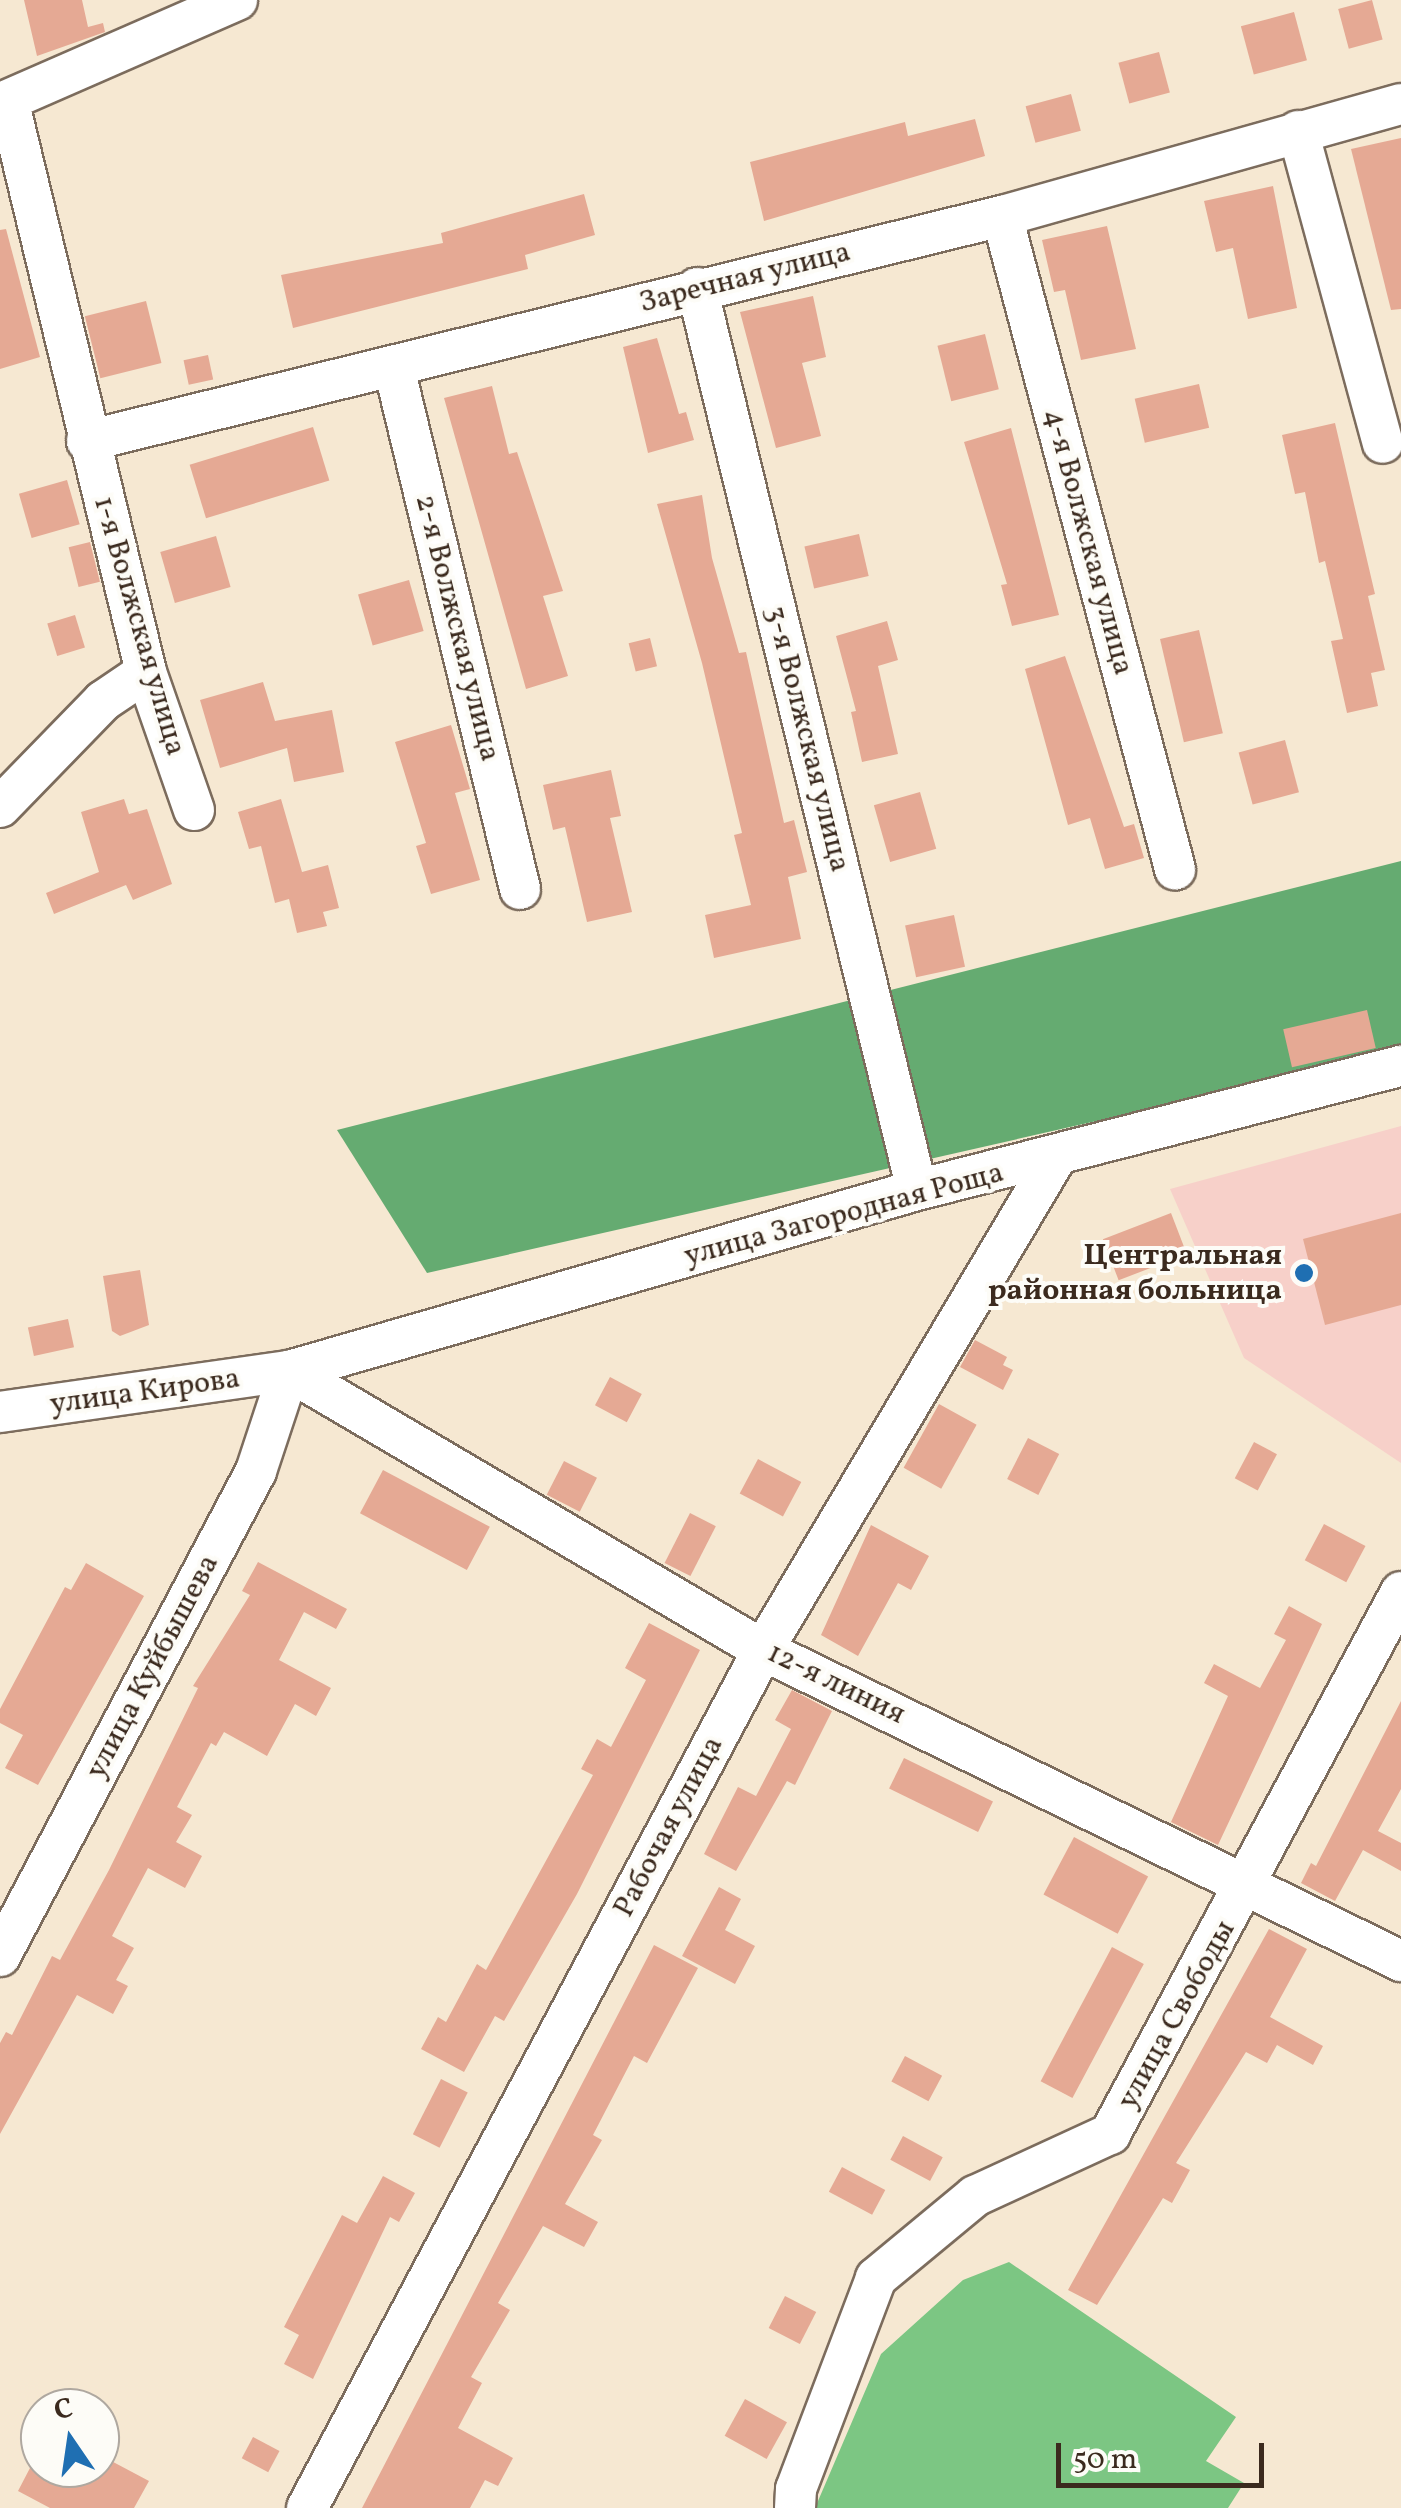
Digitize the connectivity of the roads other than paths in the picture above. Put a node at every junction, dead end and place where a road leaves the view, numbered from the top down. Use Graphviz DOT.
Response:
graph roads {
  1 [pos="237,0"];
  2 [pos="4,101"];
  3 [pos="1401,104"];
  4 [pos="1298,131"];
  5 [pos="1002,216"];
  6 [pos="697,288"];
  7 [pos="394,368"];
  8 [pos="87,442"];
  9 [pos="1382,443"];
  10 [pos="146,672"];
  11 [pos="0,807"];
  12 [pos="194,810"];
  13 [pos="1175,869"];
  14 [pos="520,889"];
  15 [pos="1401,1066"];
  16 [pos="1055,1159"];
  17 [pos="917,1190"];
  18 [pos="289,1371"];
  19 [pos="1,1409"];
  20 [pos="1401,1592"];
  21 [pos="763,1650"];
  22 [pos="1249,1884"];
  23 [pos="0,1956"];
  24 [pos="1401,1961"];
  25 [pos="308,2508"];
  26 [pos="795,2508"];
  1 -- 2 [label="street"];
  2 -- 8 [label="street, 1-я Волжская улица"];
  3 -- 4 [label="street, Заречная улица"];
  4 -- 5 [label="street, Заречная улица"];
  4 -- 9 [label="street"];
  5 -- 6 [label="street, Заречная улица"];
  5 -- 13 [label="street, 4-я Волжская улица"];
  6 -- 7 [label="street, Заречная улица"];
  6 -- 17 [label="street, 3-я Волжская улица"];
  7 -- 8 [label="street, Заречная улица"];
  7 -- 14 [label="street, 2-я Волжская улица"];
  8 -- 10 [label="street, 1-я Волжская улица"];
  10 -- 11 [label="street"];
  10 -- 12 [label="street, 1-я Волжская улица"];
  15 -- 16 [label="street, улица Загородная Роща"];
  16 -- 17 [label="street, улица Загородная Роща"];
  16 -- 21 [label="street, Рабочая улица"];
  17 -- 18 [label="street, улица Загородная Роща"];
  18 -- 19 [label="street, улица Кирова"];
  18 -- 21 [label="street, 12-я линия"];
  18 -- 23 [label="street, улица Куйбышева"];
  20 -- 22 [label="street, улица Свободы"];
  21 -- 22 [label="street, 12-я линия"];
  21 -- 25 [label="street, Рабочая улица"];
  22 -- 24 [label="street, 12-я линия"];
  22 -- 26 [label="street, улица Свободы"];
}
